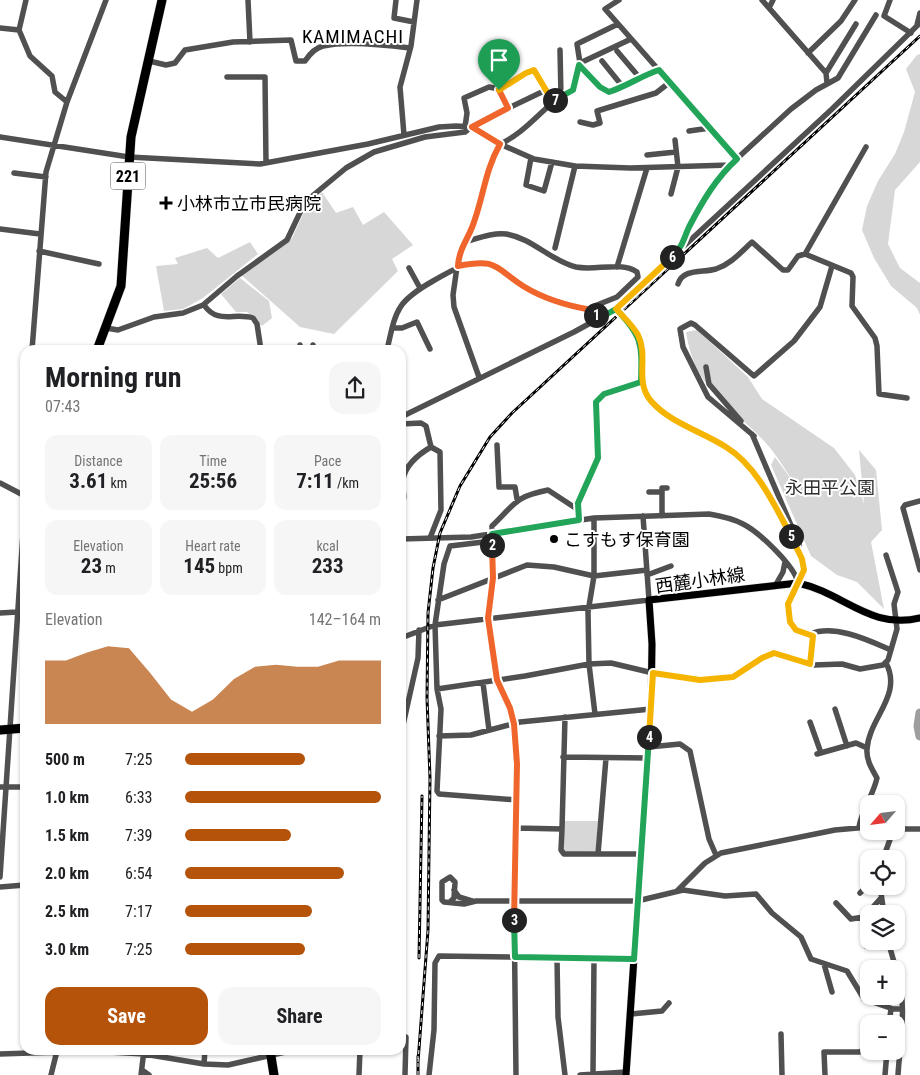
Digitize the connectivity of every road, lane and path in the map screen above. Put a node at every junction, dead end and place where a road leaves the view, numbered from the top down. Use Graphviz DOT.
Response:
graph roads {
  1 [pos="26,0"];
  2 [pos="106,0"];
  3 [pos="162,0"];
  4 [pos="248,0"];
  5 [pos="396,0"];
  6 [pos="417,0"];
  7 [pos="619,0"];
  8 [pos="762,0"];
  9 [pos="773,0"];
  10 [pos="855,0"];
  11 [pos="890,0"];
  12 [pos="612,2"];
  13 [pos="769,8"];
  14 [pos="920,13"];
  15 [pos="876,15"];
  16 [pos="414,22"];
  17 [pos="618,24"];
  18 [pos="856,24"];
  19 [pos="918,25"];
  20 [pos="0,28"];
  21 [pos="19,30"];
  22 [pos="911,33"];
  23 [pos="631,39"];
  24 [pos="250,42"];
  25 [pos="410,48"];
  26 [pos="560,50"];
  27 [pos="617,51"];
  28 [pos="808,53"];
  29 [pos="149,61"];
  30 [pos="602,61"];
  31 [pos="580,64"];
  32 [pos="659,70"];
  33 [pos="826,73"];
  34 [pos="227,77"];
  35 [pos="639,77"];
  36 [pos="670,82"];
  37 [pos="826,83"];
  38 [pos="623,87"];
  39 [pos="499,90"];
  40 [pos="546,90"];
  41 [pos="561,96"];
  42 [pos="67,102"];
  43 [pos="553,102"];
  44 [pos="508,108"];
  45 [pos="580,122"];
  46 [pos="465,127"];
  47 [pos="472,127"];
  48 [pos="710,128"];
  49 [pos="689,131"];
  50 [pos="404,135"];
  51 [pos="0,137"];
  52 [pos="675,140"];
  53 [pos="500,144"];
  54 [pos="53,146"];
  55 [pos="866,147"];
  56 [pos="676,152"];
  57 [pos="647,155"];
  58 [pos="129,157"];
  59 [pos="531,158"];
  60 [pos="737,159"];
  61 [pos="552,162"];
  62 [pos="266,163"];
  63 [pos="730,165"];
  64 [pos="576,166"];
  65 [pos="678,167"];
  66 [pos="647,168"];
  67 [pos="14,173"];
  68 [pos="46,177"];
  69 [pos="671,194"];
  70 [pos="0,229"];
  71 [pos="40,234"];
  72 [pos="464,242"];
  73 [pos="682,247"];
  74 [pos="555,248"];
  75 [pos="39,251"];
  76 [pos="805,254"];
  77 [pos="99,264"];
  78 [pos="458,266"];
  79 [pos="832,266"];
  80 [pos="617,267"];
  81 [pos="409,268"];
  82 [pos="678,284"];
  83 [pos="420,288"];
  84 [pos="204,304"];
  85 [pos="587,309"];
  86 [pos="616,309"];
  87 [pos="598,319"];
  88 [pos="106,328"];
  89 [pos="392,328"];
  90 [pos="32,345"];
  91 [pos="100,345"];
  92 [pos="260,345"];
  93 [pos="388,345"];
  94 [pos="430,349"];
  95 [pos="706,367"];
  96 [pos="479,377"];
  97 [pos="641,382"];
  98 [pos="907,398"];
  99 [pos="412,411"];
  100 [pos="406,414"];
  101 [pos="416,423"];
  102 [pos="406,424"];
  103 [pos="754,436"];
  104 [pos="497,445"];
  105 [pos="431,447"];
  106 [pos="406,472"];
  107 [pos="0,483"];
  108 [pos="649,492"];
  109 [pos="20,493"];
  110 [pos="517,499"];
  111 [pos="920,501"];
  112 [pos="577,510"];
  113 [pos="643,516"];
  114 [pos="662,516"];
  115 [pos="594,518"];
  116 [pos="579,520"];
  117 [pos="492,537"];
  118 [pos="430,538"];
  119 [pos="406,539"];
  120 [pos="799,552"];
  121 [pos="886,555"];
  122 [pos="785,562"];
  123 [pos="671,566"];
  124 [pos="920,570"];
  125 [pos="647,573"];
  126 [pos="594,576"];
  127 [pos="493,578"];
  128 [pos="798,583"];
  129 [pos="775,586"];
  130 [pos="438,600"];
  131 [pos="649,600"];
  132 [pos="20,601"];
  133 [pos="589,607"];
  134 [pos="0,612"];
  135 [pos="17,612"];
  136 [pos="488,618"];
  137 [pos="920,618"];
  138 [pos="896,622"];
  139 [pos="435,625"];
  140 [pos="419,630"];
  141 [pos="810,634"];
  142 [pos="406,636"];
  143 [pos="891,650"];
  144 [pos="886,663"];
  145 [pos="588,664"];
  146 [pos="810,664"];
  147 [pos="653,673"];
  148 [pos="497,680"];
  149 [pos="483,683"];
  150 [pos="437,689"];
  151 [pos="406,696"];
  152 [pos="651,709"];
  153 [pos="835,709"];
  154 [pos="595,714"];
  155 [pos="564,717"];
  156 [pos="810,722"];
  157 [pos="514,724"];
  158 [pos="20,728"];
  159 [pos="5,730"];
  160 [pos="489,730"];
  161 [pos="439,736"];
  162 [pos="847,746"];
  163 [pos="649,747"];
  164 [pos="867,748"];
  165 [pos="563,757"];
  166 [pos="606,758"];
  167 [pos="648,758"];
  168 [pos="3,787"];
  169 [pos="20,787"];
  170 [pos="518,800"];
  171 [pos="859,827"];
  172 [pos="516,828"];
  173 [pos="562,828"];
  174 [pos="920,829"];
  175 [pos="905,830"];
  176 [pos="598,854"];
  177 [pos="640,854"];
  178 [pos="716,855"];
  179 [pos="0,877"];
  180 [pos="20,885"];
  181 [pos="0,887"];
  182 [pos="454,890"];
  183 [pos="677,891"];
  184 [pos="881,895"];
  185 [pos="881,898"];
  186 [pos="476,901"];
  187 [pos="637,901"];
  188 [pos="450,902"];
  189 [pos="514,902"];
  190 [pos="836,903"];
  191 [pos="875,905"];
  192 [pos="882,905"];
  193 [pos="860,918"];
  194 [pos="515,957"];
  195 [pos="557,958"];
  196 [pos="594,959"];
  197 [pos="634,959"];
  198 [pos="824,964"];
  199 [pos="832,992"];
  200 [pos="669,1003"];
  201 [pos="902,1005"];
  202 [pos="891,1009"];
  203 [pos="902,1009"];
  204 [pos="631,1014"];
  205 [pos="890,1015"];
  206 [pos="781,1034"];
  207 [pos="860,1052"];
  208 [pos="20,1053"];
  209 [pos="0,1054"];
  210 [pos="56,1055"];
  211 [pos="144,1055"];
  212 [pos="159,1055"];
  213 [pos="205,1055"];
  214 [pos="264,1055"];
  215 [pos="270,1055"];
  216 [pos="360,1055"];
  217 [pos="404,1055"];
  218 [pos="886,1060"];
  219 [pos="204,1064"];
  220 [pos="142,1072"];
  221 [pos="593,1073"];
  222 [pos="626,1074"];
  223 [pos="51,1075"];
  224 [pos="149,1075"];
  225 [pos="274,1075"];
  226 [pos="359,1075"];
  227 [pos="405,1075"];
  228 [pos="429,1075"];
  229 [pos="516,1075"];
  230 [pos="565,1075"];
  231 [pos="580,1075"];
  232 [pos="782,1075"];
  233 [pos="825,1075"];
  234 [pos="885,1075"];
  235 [pos="898,1075"];
  1 -- 21 [label="street"];
  2 -- 42 [label="street"];
  3 -- 29 [label="highway, 221"];
  4 -- 24 [label="street"];
  5 -- 16 [label="street"];
  6 -- 16 [label="street"];
  7 -- 12 [label="street"];
  8 -- 13 [label="street"];
  9 -- 13 [label="street"];
  10 -- 28 [label="street"];
  11 -- 22 [label="street"];
  12 -- 17 [label="street"];
  13 -- 28 [label="street"];
  14 -- 19 [label="street"];
  15 -- 37 [label="street"];
  16 -- 25 [label="street"];
  17 -- 23 [label="street"];
  17 -- 31 [label="street"];
  18 -- 33 [label="street"];
  19 -- 22 [label="street"];
  20 -- 21 [label="street"];
  21 -- 42 [label="street"];
  22 -- 73 [label="street"];
  23 -- 31 [label="street"];
  23 -- 32 [label="street"];
  24 -- 25 [label="street"];
  24 -- 29 [label="street"];
  25 -- 50 [label="street"];
  26 -- 41 [label="street"];
  27 -- 35 [label="street"];
  28 -- 33 [label="street"];
  29 -- 58 [label="highway, 221"];
  30 -- 38 [label="street"];
  31 -- 38 [label="street"];
  31 -- 41 [label="street"];
  32 -- 35 [label="street"];
  32 -- 36 [label="street"];
  33 -- 37 [label="street"];
  34 -- 62 [label="street"];
  35 -- 38 [label="street"];
  36 -- 45 [label="street"];
  36 -- 48 [label="street"];
  37 -- 60 [label="street"];
  39 -- 40 [label="street"];
  39 -- 44 [label="street"];
  39 -- 46 [label="street"];
  40 -- 43 [label="street"];
  40 -- 44 [label="street"];
  41 -- 43 [label="street"];
  42 -- 54 [label="street"];
  43 -- 53 [label="street"];
  44 -- 47 [label="street"];
  46 -- 47 [label="street"];
  46 -- 50 [label="street"];
  47 -- 53 [label="street"];
  47 -- 84 [label="street"];
  48 -- 49 [label="street"];
  48 -- 60 [label="street"];
  50 -- 62 [label="street"];
  51 -- 54 [label="street"];
  52 -- 56 [label="street"];
  53 -- 59 [label="street"];
  53 -- 72 [label="street"];
  54 -- 58 [label="street"];
  54 -- 68 [label="street"];
  55 -- 76 [label="street"];
  56 -- 57 [label="street"];
  56 -- 65 [label="street"];
  58 -- 62 [label="street"];
  58 -- 88 [label="highway, 221"];
  59 -- 61 [label="street"];
  59 -- 61 [label="street"];
  60 -- 63 [label="street"];
  61 -- 64 [label="street"];
  63 -- 65 [label="street"];
  63 -- 73 [label="street"];
  64 -- 66 [label="street"];
  64 -- 74 [label="street"];
  65 -- 66 [label="street"];
  65 -- 69 [label="street"];
  66 -- 80 [label="street"];
  67 -- 68 [label="street"];
  68 -- 71 [label="street"];
  70 -- 71 [label="street"];
  71 -- 75 [label="street"];
  72 -- 78 [label="street"];
  72 -- 80 [label="street"];
  73 -- 86 [label="street"];
  75 -- 77 [label="street"];
  75 -- 90 [label="street"];
  76 -- 79 [label="street"];
  76 -- 82 [label="street"];
  78 -- 83 [label="street"];
  78 -- 85 [label="street"];
  78 -- 96 [label="street"];
  79 -- 98 [label="street"];
  79 -- 103 [label="street"];
  80 -- 85 [label="street"];
  81 -- 83 [label="street"];
  83 -- 89 [label="street"];
  84 -- 88 [label="street"];
  84 -- 92 [label="street"];
  85 -- 87 [label="street"];
  86 -- 87 [label="street"];
  86 -- 97 [label="street"];
  87 -- 96 [label="street"];
  88 -- 91 [label="highway, 221"];
  89 -- 93 [label="street"];
  89 -- 94 [label="street"];
  95 -- 103 [label="street"];
  96 -- 99 [label="street"];
  97 -- 112 [label="street"];
  97 -- 120 [label="street"];
  99 -- 100 [label="street"];
  99 -- 101 [label="street"];
  101 -- 102 [label="street"];
  101 -- 105 [label="street"];
  103 -- 120 [label="street"];
  104 -- 110 [label="street"];
  105 -- 106 [label="street"];
  105 -- 118 [label="street"];
  107 -- 109 [label="street"];
  108 -- 114 [label="street"];
  110 -- 112 [label="street"];
  110 -- 117 [label="street"];
  111 -- 124 [label="street"];
  112 -- 116 [label="street"];
  113 -- 114 [label="street"];
  113 -- 115 [label="street"];
  113 -- 125 [label="street"];
  114 -- 122 [label="street"];
  115 -- 116 [label="street"];
  115 -- 126 [label="street"];
  116 -- 117 [label="street"];
  117 -- 118 [label="street"];
  117 -- 127 [label="street"];
  117 -- 130 [label="street"];
  118 -- 119 [label="street"];
  120 -- 128 [label="street"];
  121 -- 138 [label="street"];
  122 -- 128 [label="street"];
  122 -- 129 [label="street"];
  123 -- 125 [label="street"];
  125 -- 126 [label="street"];
  125 -- 131 [label="street"];
  126 -- 127 [label="street"];
  126 -- 133 [label="street"];
  127 -- 130 [label="street"];
  127 -- 136 [label="street"];
  128 -- 129 [label="main road, 西麓小林線"];
  128 -- 138 [label="main road, 西麓小林線"];
  128 -- 141 [label="street"];
  129 -- 131 [label="main road, 西麓小林線"];
  130 -- 139 [label="street"];
  131 -- 133 [label="street"];
  131 -- 147 [label="main road, 西麓小林線"];
  132 -- 135 [label="street"];
  133 -- 136 [label="street"];
  133 -- 145 [label="street"];
  134 -- 135 [label="street"];
  135 -- 159 [label="street"];
  136 -- 139 [label="street"];
  136 -- 148 [label="street"];
  137 -- 138 [label="main road, 西麓小林線"];
  138 -- 143 [label="street"];
  139 -- 140 [label="street"];
  139 -- 150 [label="street"];
  140 -- 142 [label="street"];
  140 -- 151 [label="street"];
  141 -- 143 [label="street"];
  141 -- 146 [label="street"];
  143 -- 144 [label="street"];
  144 -- 146 [label="street"];
  144 -- 164 [label="street"];
  145 -- 147 [label="street"];
  145 -- 148 [label="street"];
  145 -- 154 [label="street"];
  146 -- 147 [label="street"];
  147 -- 152 [label="main road, 西麓小林線"];
  148 -- 149 [label="street"];
  148 -- 157 [label="street"];
  149 -- 150 [label="street"];
  149 -- 160 [label="street"];
  150 -- 161 [label="street"];
  152 -- 154 [label="street"];
  152 -- 163 [label="main road, 西麓小林線"];
  153 -- 162 [label="street"];
  154 -- 155 [label="street"];
  155 -- 157 [label="street"];
  155 -- 165 [label="street"];
  156 -- 162 [label="street"];
  157 -- 160 [label="street"];
  157 -- 170 [label="street"];
  158 -- 159 [label="highway"];
  159 -- 168 [label="street"];
  160 -- 161 [label="street"];
  161 -- 170 [label="street"];
  162 -- 164 [label="street"];
  163 -- 167 [label="main road, 西麓小林線"];
  163 -- 178 [label="street"];
  164 -- 171 [label="street"];
  165 -- 166 [label="street"];
  165 -- 173 [label="street"];
  166 -- 167 [label="street"];
  166 -- 176 [label="street"];
  167 -- 177 [label="main road, 西麓小林線"];
  168 -- 169 [label="street"];
  168 -- 179 [label="street"];
  170 -- 172 [label="street"];
  171 -- 178 [label="street"];
  172 -- 173 [label="street"];
  172 -- 189 [label="street"];
  173 -- 176 [label="street"];
  174 -- 175 [label="street"];
  176 -- 177 [label="street"];
  177 -- 187 [label="main road, 西麓小林線"];
  178 -- 183 [label="street"];
  180 -- 181 [label="street"];
  182 -- 186 [label="street"];
  182 -- 188 [label="street"];
  182 -- 188 [label="street"];
  183 -- 187 [label="street"];
  183 -- 198 [label="street"];
  184 -- 185 [label="street"];
  185 -- 191 [label="street"];
  185 -- 192 [label="street"];
  186 -- 188 [label="street"];
  186 -- 189 [label="street"];
  187 -- 189 [label="street"];
  187 -- 197 [label="main road, 西麓小林線"];
  189 -- 194 [label="street"];
  190 -- 193 [label="street"];
  194 -- 195 [label="street"];
  194 -- 228 [label="street"];
  194 -- 229 [label="street"];
  195 -- 196 [label="street"];
  195 -- 230 [label="street"];
  196 -- 197 [label="street"];
  196 -- 221 [label="street"];
  197 -- 204 [label="main road, 西麓小林線"];
  198 -- 199 [label="street"];
  198 -- 202 [label="street"];
  200 -- 204 [label="street"];
  201 -- 203 [label="street"];
  202 -- 203 [label="street"];
  202 -- 205 [label="street"];
  203 -- 235 [label="street"];
  204 -- 222 [label="main road, 西麓小林線"];
  206 -- 232 [label="street"];
  207 -- 233 [label="street"];
  208 -- 209 [label="street"];
  210 -- 223 [label="street"];
  211 -- 220 [label="street"];
  212 -- 219 [label="street"];
  213 -- 219 [label="street"];
  214 -- 219 [label="street"];
  215 -- 225 [label="highway"];
  216 -- 226 [label="street"];
  217 -- 227 [label="street"];
  218 -- 234 [label="street"];
  220 -- 224 [label="street"];
  221 -- 222 [label="street"];
  221 -- 231 [label="street"];
}
